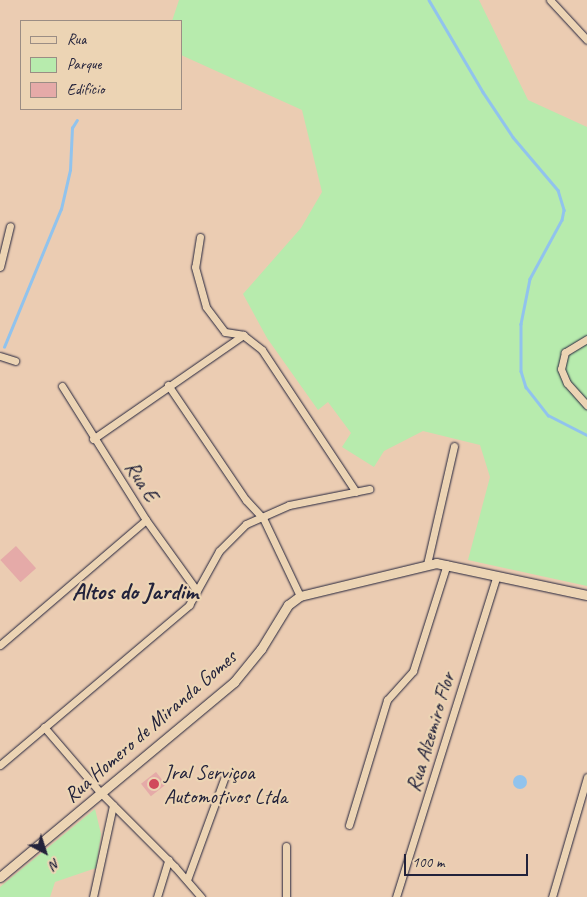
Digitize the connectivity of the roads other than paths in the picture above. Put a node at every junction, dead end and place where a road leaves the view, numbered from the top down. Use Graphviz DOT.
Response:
graph roads {
  1 [pos="550,0"];
  2 [pos="587,40"];
  3 [pos="10,226"];
  4 [pos="200,237"];
  5 [pos="0,266"];
  6 [pos="243,334"];
  7 [pos="587,339"];
  8 [pos="0,356"];
  9 [pos="15,361"];
  10 [pos="168,385"];
  11 [pos="62,386"];
  12 [pos="587,405"];
  13 [pos="93,439"];
  14 [pos="454,446"];
  15 [pos="369,489"];
  16 [pos="356,492"];
  17 [pos="263,518"];
  18 [pos="146,520"];
  19 [pos="426,564"];
  20 [pos="447,564"];
  21 [pos="496,577"];
  22 [pos="196,591"];
  23 [pos="587,595"];
  24 [pos="300,596"];
  25 [pos="0,645"];
  26 [pos="44,727"];
  27 [pos="0,765"];
  28 [pos="587,777"];
  29 [pos="224,779"];
  30 [pos="100,792"];
  31 [pos="113,805"];
  32 [pos="349,825"];
  33 [pos="286,846"];
  34 [pos="168,860"];
  35 [pos="0,877"];
  36 [pos="187,880"];
  37 [pos="199,896"];
  38 [pos="93,897"];
  39 [pos="157,897"];
  40 [pos="286,897"];
  41 [pos="396,897"];
  42 [pos="552,897"];
  1 -- 2 [label="street"];
  3 -- 5 [label="street"];
  4 -- 6 [label="street"];
  6 -- 10 [label="street"];
  6 -- 16 [label="street"];
  7 -- 12 [label="street"];
  8 -- 9 [label="street"];
  10 -- 13 [label="street"];
  10 -- 17 [label="street"];
  11 -- 13 [label="street, Rua E"];
  13 -- 18 [label="street, Rua E"];
  14 -- 19 [label="street"];
  15 -- 16 [label="street"];
  16 -- 17 [label="street"];
  17 -- 22 [label="street"];
  17 -- 24 [label="street"];
  18 -- 22 [label="street, Rua E"];
  18 -- 25 [label="street"];
  19 -- 20 [label="street"];
  19 -- 24 [label="street"];
  20 -- 21 [label="street"];
  20 -- 32 [label="street"];
  21 -- 23 [label="street"];
  21 -- 41 [label="street, Rua Alzemiro Flor"];
  22 -- 26 [label="street"];
  24 -- 30 [label="street, Rua Homero de Miranda Gomes"];
  26 -- 27 [label="street"];
  26 -- 30 [label="street"];
  28 -- 42 [label="street"];
  29 -- 36 [label="street"];
  30 -- 31 [label="street"];
  30 -- 35 [label="street, Rua Homero de Miranda Gomes"];
  31 -- 34 [label="street"];
  31 -- 38 [label="street"];
  33 -- 40 [label="street"];
  34 -- 36 [label="street"];
  34 -- 39 [label="street"];
  36 -- 37 [label="street"];
}
